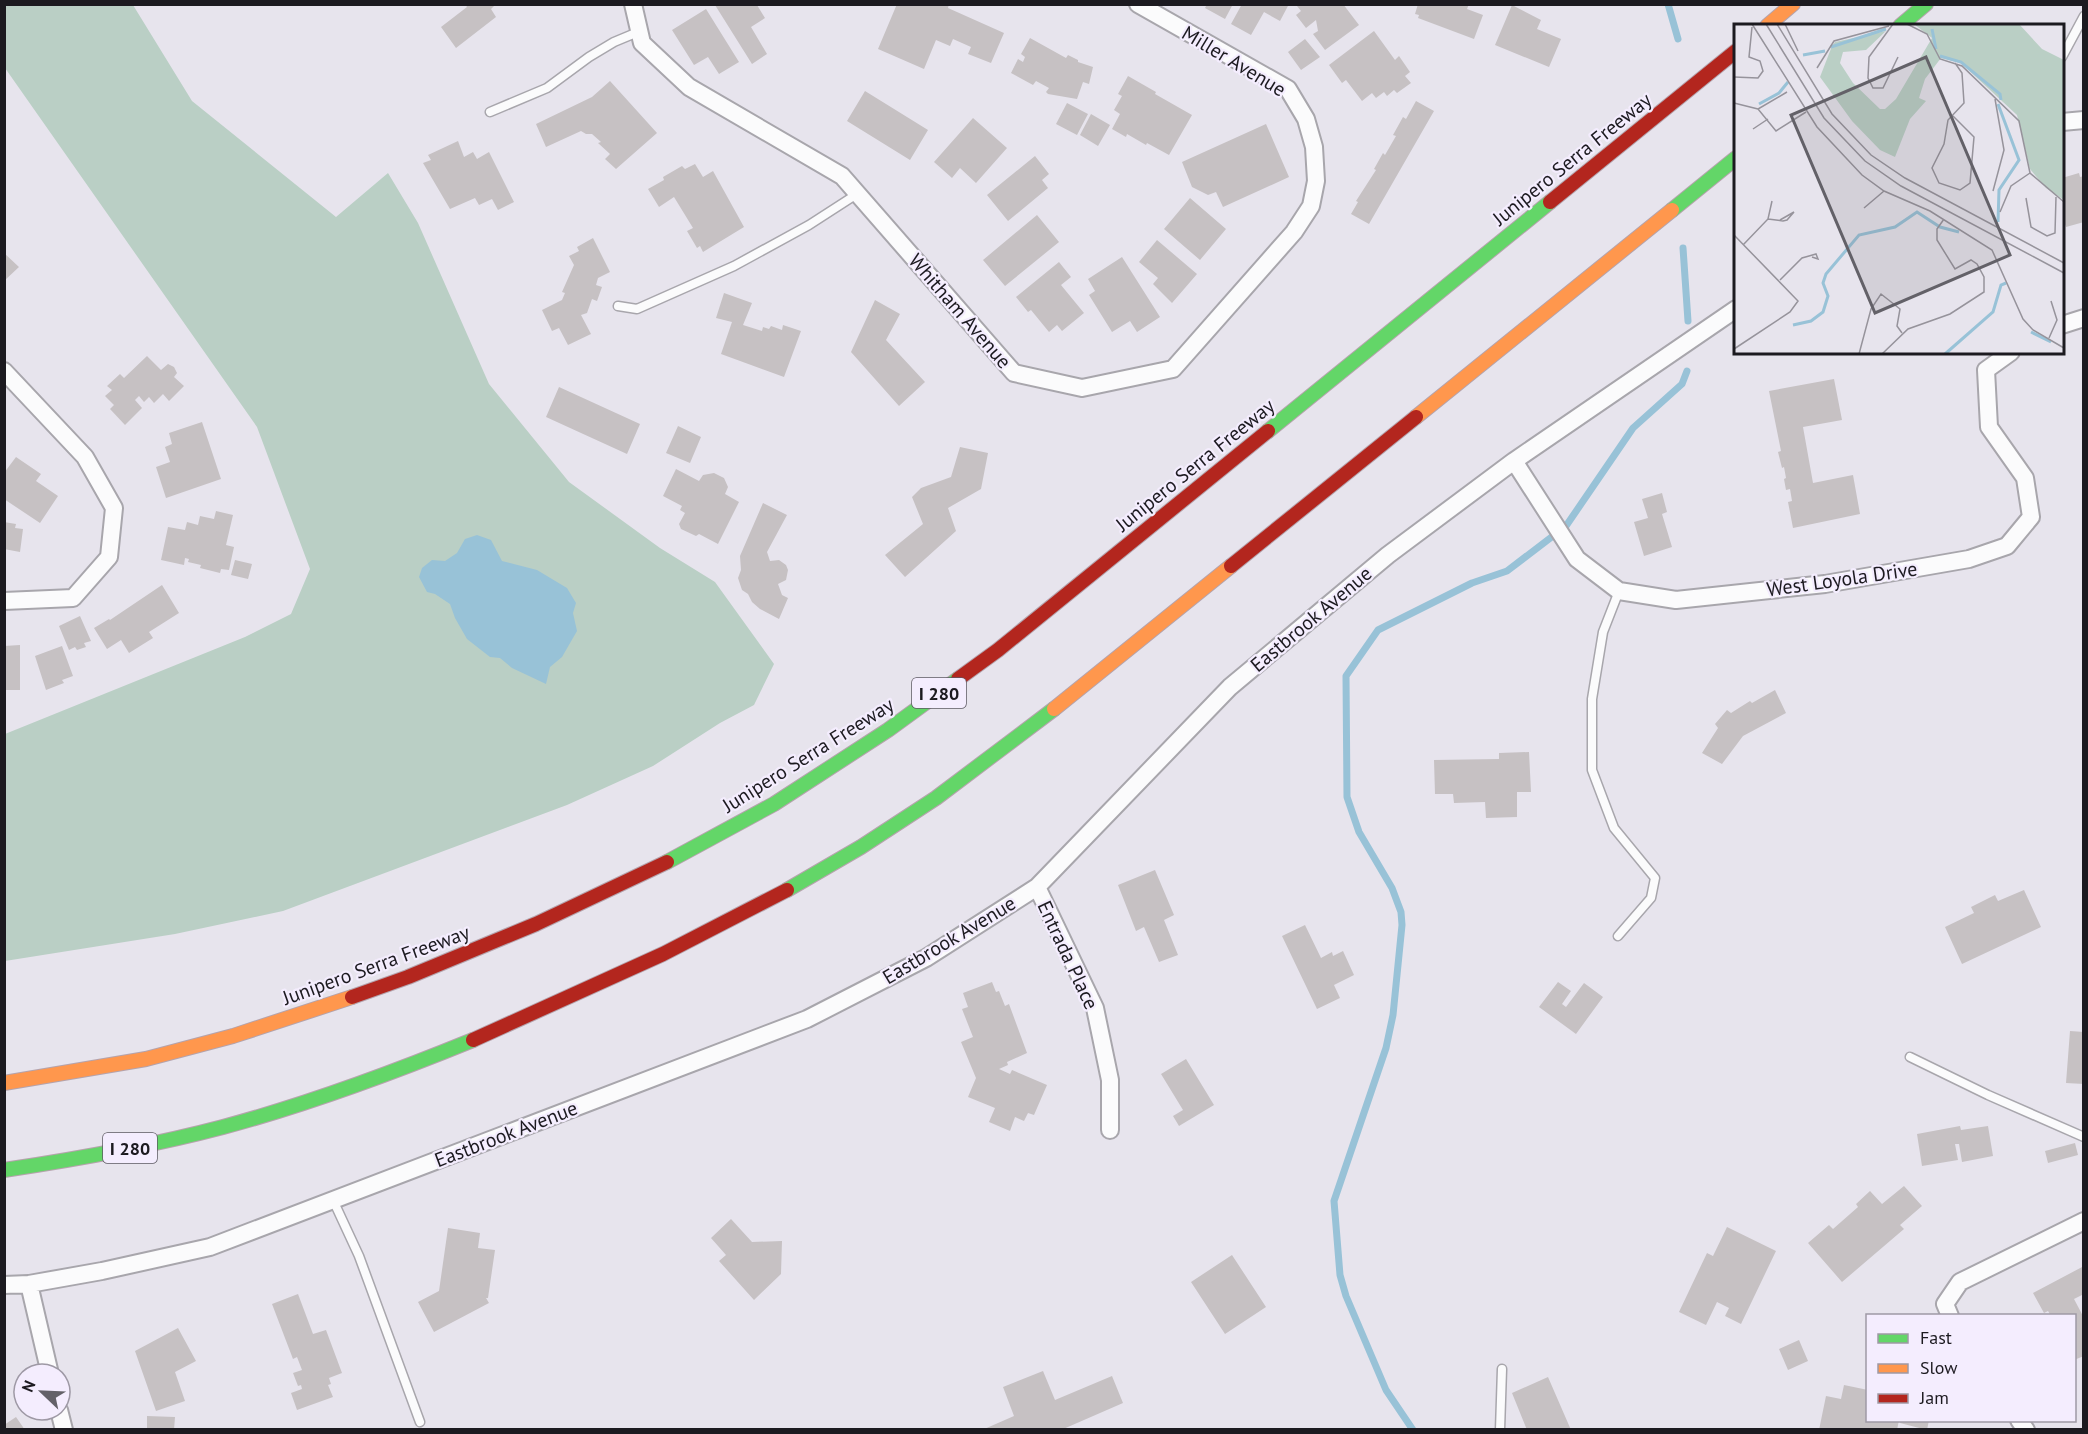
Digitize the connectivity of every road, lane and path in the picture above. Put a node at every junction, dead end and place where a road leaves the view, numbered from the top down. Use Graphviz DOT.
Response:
graph roads {
  1 [pos="633,4"];
  2 [pos="1138,4"];
  3 [pos="1793,4"];
  4 [pos="1926,4"];
  5 [pos="2084,16"];
  6 [pos="1769,24"];
  7 [pos="1902,24"];
  8 [pos="638,32"];
  9 [pos="1734,53"];
  10 [pos="2064,53"];
  11 [pos="490,112"];
  12 [pos="2084,120"];
  13 [pos="2064,122"];
  14 [pos="1734,160"];
  15 [pos="857,194"];
  16 [pos="1311,206"];
  17 [pos="618,306"];
  18 [pos="1734,310"];
  19 [pos="2084,318"];
  20 [pos="2064,324"];
  21 [pos="2008,354"];
  22 [pos="4,371"];
  23 [pos="1514,461"];
  24 [pos="1619,591"];
  25 [pos="4,601"];
  26 [pos="1036,887"];
  27 [pos="1618,936"];
  28 [pos="1910,1057"];
  29 [pos="4,1083"];
  30 [pos="1110,1130"];
  31 [pos="2084,1137"];
  32 [pos="4,1170"];
  33 [pos="333,1200"];
  34 [pos="2084,1221"];
  35 [pos="29,1284"];
  36 [pos="4,1285"];
  37 [pos="1949,1314"];
  38 [pos="48,1362"];
  39 [pos="1502,1369"];
  40 [pos="420,1422"];
  41 [pos="1500,1430"];
  1 -- 8 [label="street, Whitham Avenue"];
  2 -- 16 [label="street, Miller Avenue"];
  3 -- 6 [label="highway"];
  4 -- 7 [label="highway"];
  5 -- 10 [label="lane"];
  8 -- 11 [label="lane"];
  8 -- 15 [label="street, Whitham Avenue"];
  9 -- 29 [label="highway, Junipero Serra Freeway / I 280"];
  12 -- 13 [label="street"];
  14 -- 32 [label="highway, I 280"];
  15 -- 16 [label="street, Whitham Avenue"];
  15 -- 17 [label="lane"];
  18 -- 23 [label="street, Eastbrook Avenue"];
  19 -- 20 [label="street"];
  21 -- 24 [label="street, West Loyola Drive"];
  22 -- 25 [label="street"];
  23 -- 24 [label="street, West Loyola Drive"];
  23 -- 26 [label="street, Eastbrook Avenue"];
  24 -- 27 [label="lane"];
  26 -- 30 [label="street, Entrada Place"];
  26 -- 33 [label="street, Eastbrook Avenue"];
  28 -- 31 [label="lane"];
  33 -- 35 [label="street, Eastbrook Avenue"];
  33 -- 40 [label="lane"];
  34 -- 37 [label="street"];
  35 -- 36 [label="street, Eastbrook Avenue"];
  35 -- 38 [label="street"];
  39 -- 41 [label="lane"];
}
